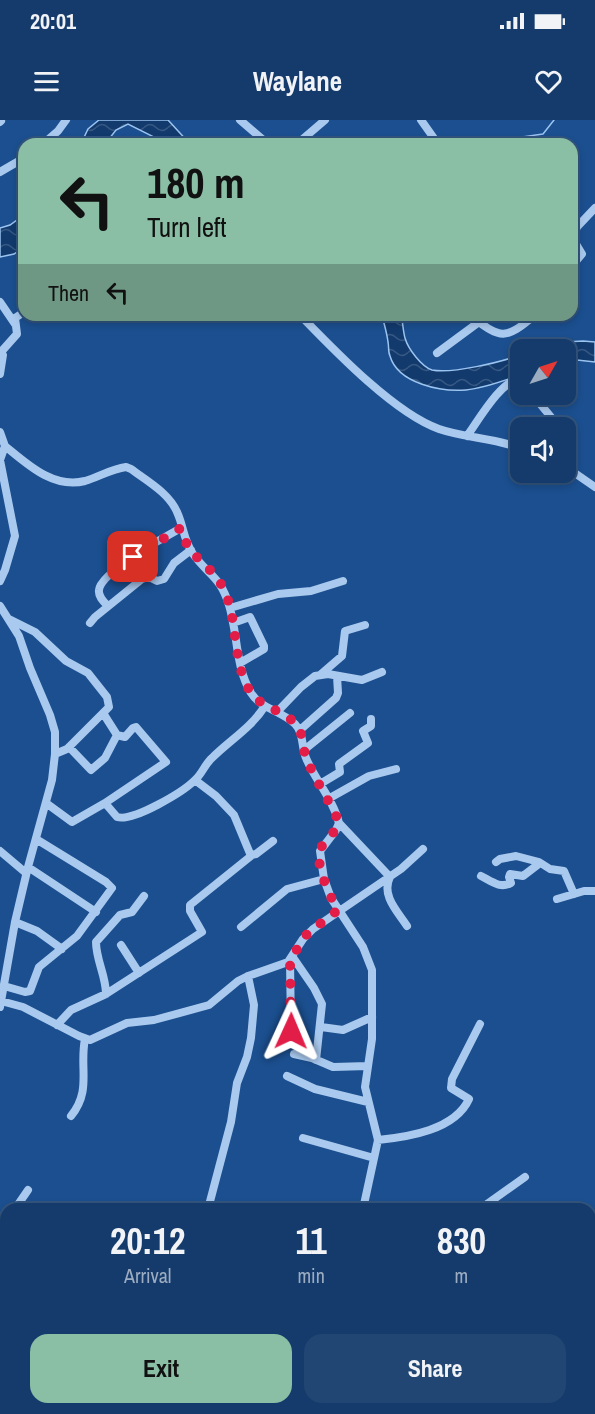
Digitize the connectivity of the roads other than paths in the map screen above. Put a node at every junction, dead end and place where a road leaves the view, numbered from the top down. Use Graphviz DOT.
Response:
graph roads {
  1 [pos="66,120"];
  2 [pos="240,120"];
  3 [pos="325,120"];
  4 [pos="421,120"];
  5 [pos="252,123"];
  6 [pos="50,138"];
  7 [pos="263,138"];
  8 [pos="305,138"];
  9 [pos="434,138"];
  10 [pos="18,162"];
  11 [pos="0,172"];
  12 [pos="595,208"];
  13 [pos="578,227"];
  14 [pos="0,302"];
  15 [pos="18,316"];
  16 [pos="306,321"];
  17 [pos="527,321"];
  18 [pos="479,322"];
  19 [pos="15,324"];
  20 [pos="0,352"];
  21 [pos="437,353"];
  22 [pos="0,374"];
  23 [pos="510,383"];
  24 [pos="541,405"];
  25 [pos="551,417"];
  26 [pos="0,432"];
  27 [pos="468,436"];
  28 [pos="5,446"];
  29 [pos="510,446"];
  30 [pos="0,460"];
  31 [pos="576,475"];
  32 [pos="595,487"];
  33 [pos="181,528"];
  34 [pos="191,550"];
  35 [pos="0,581"];
  36 [pos="343,581"];
  37 [pos="0,606"];
  38 [pos="108,606"];
  39 [pos="230,608"];
  40 [pos="7,618"];
  41 [pos="90,623"];
  42 [pos="233,623"];
  43 [pos="364,625"];
  44 [pos="240,663"];
  45 [pos="382,672"];
  46 [pos="320,675"];
  47 [pos="337,676"];
  48 [pos="265,706"];
  49 [pos="277,712"];
  50 [pos="103,713"];
  51 [pos="350,713"];
  52 [pos="371,719"];
  53 [pos="300,730"];
  54 [pos="117,735"];
  55 [pos="69,747"];
  56 [pos="304,750"];
  57 [pos="56,754"];
  58 [pos="396,769"];
  59 [pos="195,780"];
  60 [pos="320,784"];
  61 [pos="328,799"];
  62 [pos="46,803"];
  63 [pos="105,803"];
  64 [pos="339,823"];
  65 [pos="36,839"];
  66 [pos="273,841"];
  67 [pos="423,849"];
  68 [pos="0,851"];
  69 [pos="252,855"];
  70 [pos="496,862"];
  71 [pos="540,863"];
  72 [pos="27,870"];
  73 [pos="481,876"];
  74 [pos="390,877"];
  75 [pos="324,879"];
  76 [pos="595,891"];
  77 [pos="574,894"];
  78 [pos="144,896"];
  79 [pos="557,899"];
  80 [pos="338,910"];
  81 [pos="96,912"];
  82 [pos="15,922"];
  83 [pos="407,926"];
  84 [pos="241,927"];
  85 [pos="121,945"];
  86 [pos="62,949"];
  87 [pos="291,958"];
  88 [pos="139,973"];
  89 [pos="248,976"];
  90 [pos="3,984"];
  91 [pos="106,994"];
  92 [pos="1,1004"];
  93 [pos="372,1017"];
  94 [pos="57,1024"];
  95 [pos="480,1024"];
  96 [pos="321,1027"];
  97 [pos="291,1031"];
  98 [pos="85,1039"];
  99 [pos="294,1054"];
  100 [pos="316,1060"];
  101 [pos="368,1066"];
  102 [pos="287,1076"];
  103 [pos="368,1102"];
  104 [pos="71,1116"];
  105 [pos="303,1138"];
  106 [pos="378,1140"];
  107 [pos="374,1158"];
  108 [pos="525,1177"];
  109 [pos="28,1190"];
  110 [pos="19,1203"];
  111 [pos="210,1203"];
  112 [pos="364,1203"];
  113 [pos="488,1203"];
  1 -- 6 [label="street"];
  2 -- 5 [label="street"];
  3 -- 8 [label="street"];
  4 -- 9 [label="street"];
  5 -- 7 [label="street"];
  10 -- 11 [label="street"];
  12 -- 13 [label="street"];
  14 -- 19 [label="street"];
  15 -- 19 [label="street"];
  16 -- 27 [label="street"];
  17 -- 18 [label="street"];
  18 -- 21 [label="street"];
  19 -- 20 [label="street"];
  20 -- 22 [label="street"];
  23 -- 27 [label="street"];
  24 -- 25 [label="street"];
  26 -- 28 [label="street"];
  27 -- 29 [label="street"];
  28 -- 30 [label="street"];
  28 -- 33 [label="street"];
  30 -- 35 [label="street"];
  31 -- 32 [label="street"];
  33 -- 34 [label="street"];
  33 -- 38 [label="street"];
  34 -- 38 [label="street"];
  34 -- 39 [label="street"];
  36 -- 39 [label="street"];
  37 -- 40 [label="street"];
  38 -- 41 [label="street"];
  39 -- 42 [label="street"];
  40 -- 50 [label="street"];
  40 -- 57 [label="street"];
  42 -- 44 [label="street"];
  42 -- 44 [label="street"];
  43 -- 46 [label="street"];
  44 -- 48 [label="street"];
  45 -- 47 [label="street"];
  46 -- 47 [label="street"];
  46 -- 49 [label="street"];
  47 -- 53 [label="street"];
  48 -- 49 [label="street"];
  48 -- 59 [label="street"];
  49 -- 53 [label="street"];
  50 -- 54 [label="street"];
  50 -- 55 [label="street"];
  51 -- 56 [label="street"];
  52 -- 60 [label="street"];
  53 -- 56 [label="street"];
  54 -- 55 [label="street"];
  54 -- 63 [label="street"];
  55 -- 57 [label="street"];
  56 -- 60 [label="street"];
  57 -- 62 [label="street"];
  58 -- 61 [label="street"];
  59 -- 63 [label="street"];
  59 -- 69 [label="street"];
  60 -- 61 [label="street"];
  61 -- 64 [label="street"];
  62 -- 63 [label="street"];
  62 -- 65 [label="street"];
  64 -- 74 [label="street"];
  64 -- 75 [label="street"];
  65 -- 72 [label="street"];
  65 -- 81 [label="street"];
  66 -- 69 [label="street"];
  67 -- 74 [label="street"];
  68 -- 72 [label="street"];
  69 -- 88 [label="street"];
  70 -- 71 [label="street"];
  71 -- 73 [label="street"];
  71 -- 77 [label="street"];
  72 -- 81 [label="street"];
  72 -- 82 [label="street"];
  74 -- 80 [label="street"];
  74 -- 83 [label="street"];
  75 -- 80 [label="street"];
  75 -- 84 [label="street"];
  76 -- 77 [label="street"];
  77 -- 79 [label="street"];
  78 -- 91 [label="street"];
  80 -- 87 [label="street"];
  80 -- 93 [label="street"];
  81 -- 86 [label="street"];
  82 -- 86 [label="street"];
  82 -- 90 [label="street"];
  85 -- 88 [label="street"];
  86 -- 90 [label="street"];
  87 -- 89 [label="street"];
  87 -- 96 [label="street"];
  87 -- 97 [label="street"];
  88 -- 91 [label="street"];
  89 -- 98 [label="street"];
  89 -- 111 [label="street"];
  90 -- 92 [label="street"];
  91 -- 94 [label="street"];
  92 -- 94 [label="street"];
  93 -- 96 [label="street"];
  93 -- 101 [label="street"];
  94 -- 98 [label="street"];
  95 -- 106 [label="street"];
  96 -- 100 [label="street"];
  98 -- 104 [label="street"];
  99 -- 100 [label="street"];
  100 -- 101 [label="street"];
  101 -- 103 [label="street"];
  102 -- 103 [label="street"];
  103 -- 106 [label="street"];
  105 -- 107 [label="street"];
  106 -- 107 [label="street"];
  107 -- 112 [label="street"];
  108 -- 113 [label="street"];
  109 -- 110 [label="street"];
}
